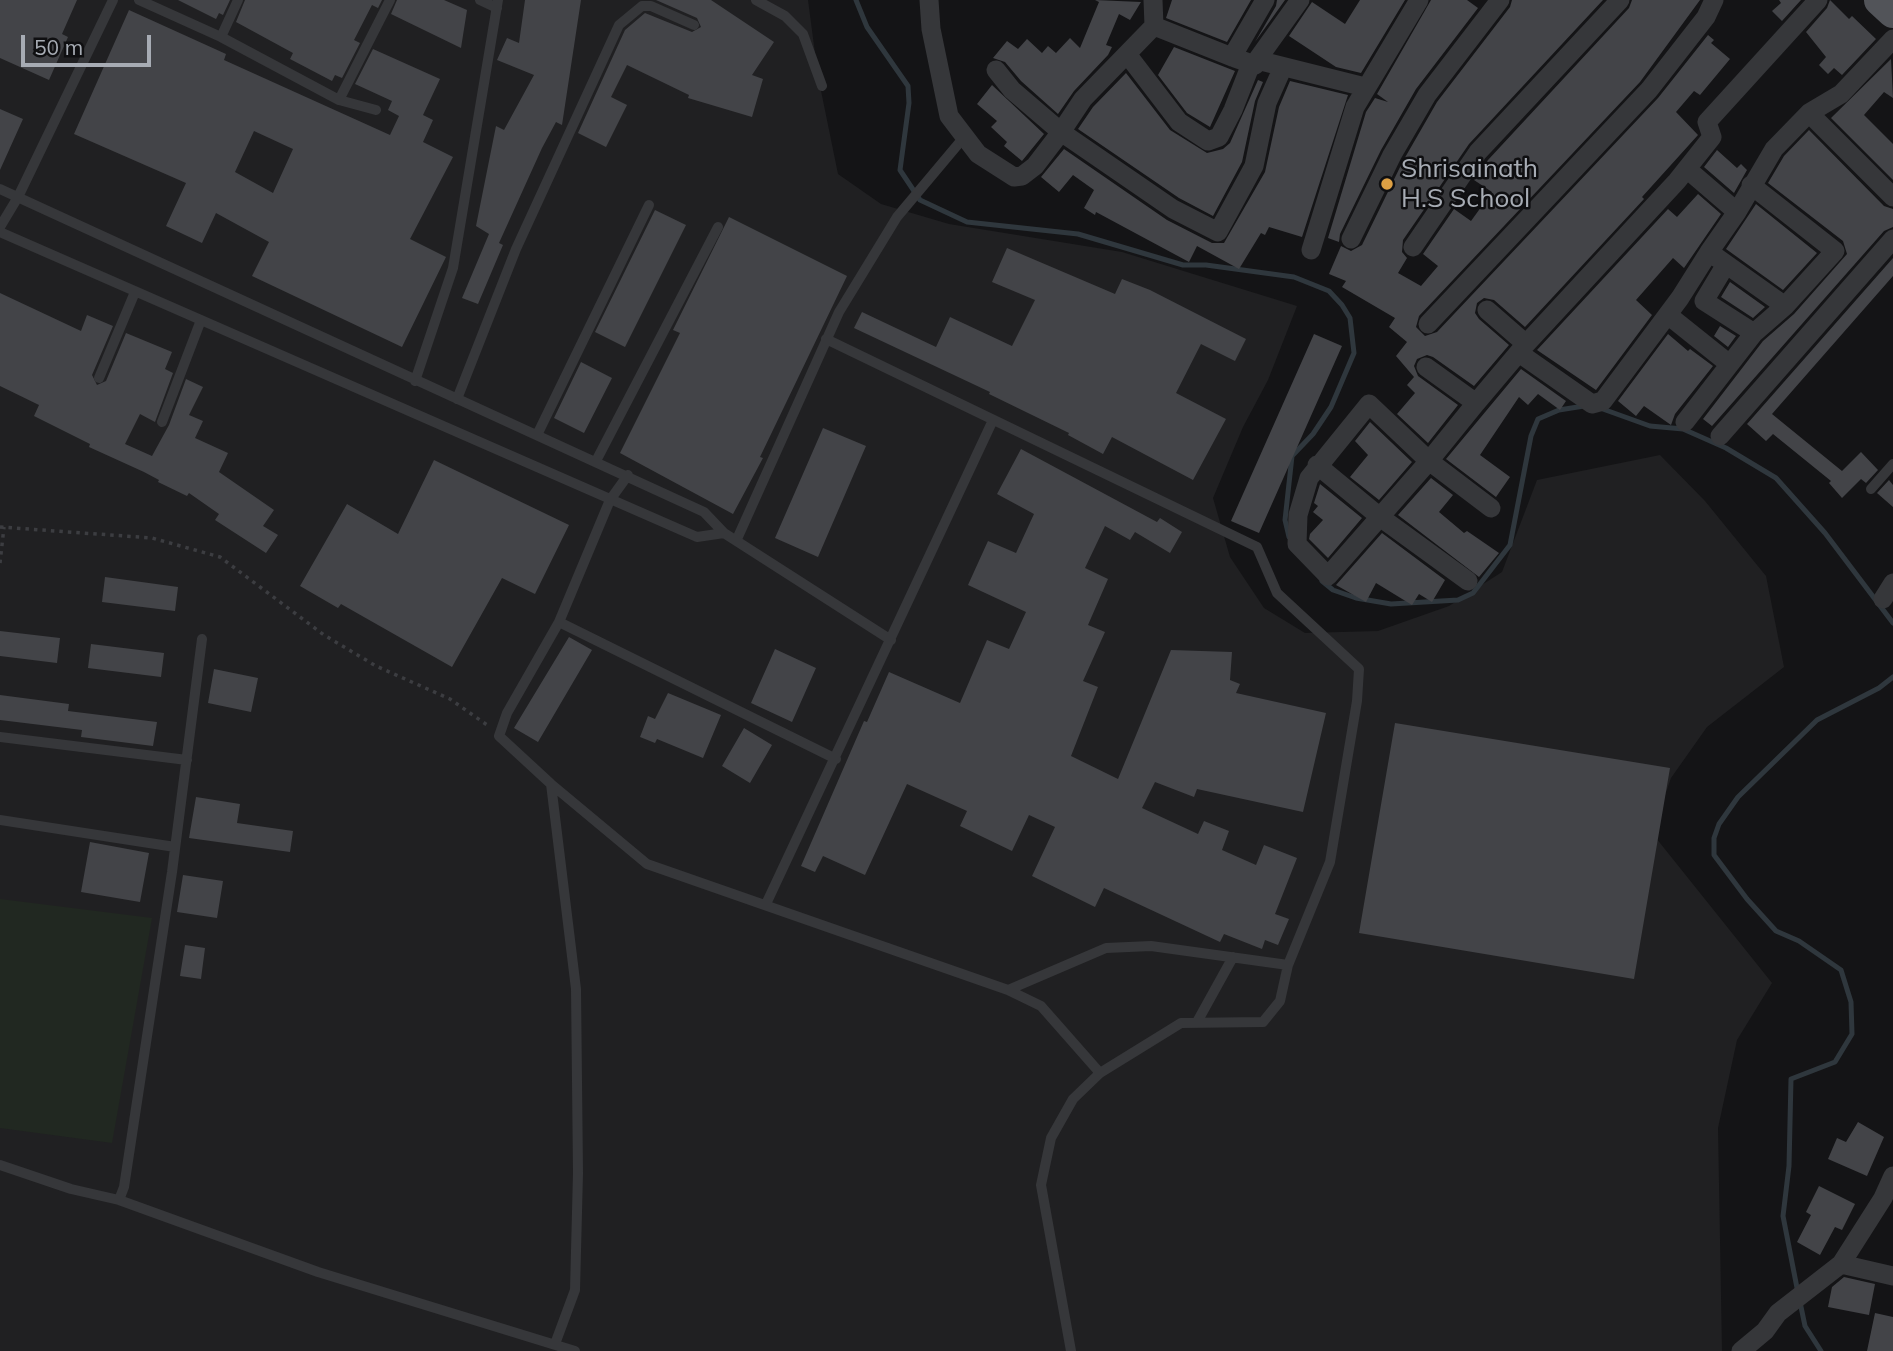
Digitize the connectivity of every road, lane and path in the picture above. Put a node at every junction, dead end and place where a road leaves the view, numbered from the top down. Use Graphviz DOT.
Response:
graph roads {
  1 [pos="113,0"];
  2 [pos="139,0"];
  3 [pos="238,0"];
  4 [pos="390,0"];
  5 [pos="480,0"];
  6 [pos="756,0"];
  7 [pos="929,0"];
  8 [pos="1153,0"];
  9 [pos="1265,0"];
  10 [pos="1300,0"];
  11 [pos="1419,0"];
  12 [pos="1500,0"];
  13 [pos="1620,0"];
  14 [pos="1714,0"];
  15 [pos="1818,0"];
  16 [pos="1880,0"];
  17 [pos="498,4"];
  18 [pos="1893,12"];
  19 [pos="694,26"];
  20 [pos="1154,26"];
  21 [pos="221,37"];
  22 [pos="1893,39"];
  23 [pos="1127,54"];
  24 [pos="1232,57"];
  25 [pos="1254,62"];
  26 [pos="1283,66"];
  27 [pos="996,70"];
  28 [pos="822,86"];
  29 [pos="1365,87"];
  30 [pos="339,100"];
  31 [pos="376,110"];
  32 [pos="1809,113"];
  33 [pos="1061,132"];
  34 [pos="961,142"];
  35 [pos="1687,169"];
  36 [pos="1751,185"];
  37 [pos="0,189"];
  38 [pos="18,197"];
  39 [pos="1893,197"];
  40 [pos="649,205"];
  41 [pos="1737,212"];
  42 [pos="718,227"];
  43 [pos="0,229"];
  44 [pos="1351,239"];
  45 [pos="1893,239"];
  46 [pos="1413,247"];
  47 [pos="1311,250"];
  48 [pos="1709,252"];
  49 [pos="1725,266"];
  50 [pos="135,292"];
  51 [pos="1785,306"];
  52 [pos="1487,310"];
  53 [pos="1668,316"];
  54 [pos="201,320"];
  55 [pos="1428,324"];
  56 [pos="1754,333"];
  57 [pos="826,339"];
  58 [pos="1522,349"];
  59 [pos="1728,363"];
  60 [pos="1426,367"];
  61 [pos="99,378"];
  62 [pos="415,381"];
  63 [pos="457,399"];
  64 [pos="1476,403"];
  65 [pos="993,419"];
  66 [pos="162,422"];
  67 [pos="1685,422"];
  68 [pos="537,435"];
  69 [pos="1720,436"];
  70 [pos="596,461"];
  71 [pos="1429,461"];
  72 [pos="1317,464"];
  73 [pos="1893,464"];
  74 [pos="628,475"];
  75 [pos="1871,489"];
  76 [pos="610,500"];
  77 [pos="1491,508"];
  78 [pos="1380,517"];
  79 [pos="2,527"];
  80 [pos="724,533"];
  81 [pos="737,539"];
  82 [pos="0,563"];
  83 [pos="1468,581"];
  84 [pos="559,622"];
  85 [pos="202,639"];
  86 [pos="891,640"];
  87 [pos="499,736"];
  88 [pos="0,737"];
  89 [pos="836,759"];
  90 [pos="187,760"];
  91 [pos="551,784"];
  92 [pos="0,820"];
  93 [pos="175,848"];
  94 [pos="766,904"];
  95 [pos="1233,957"];
  96 [pos="1289,965"];
  97 [pos="1008,990"];
  98 [pos="1197,1022"];
  99 [pos="1100,1073"];
  100 [pos="0,1165"];
  101 [pos="1893,1176"];
  102 [pos="119,1200"];
  103 [pos="1888,1200"];
  104 [pos="1841,1264"];
  105 [pos="1893,1276"];
  106 [pos="555,1344"];
  107 [pos="575,1351"];
  108 [pos="1071,1351"];
  109 [pos="1741,1351"];
  1 -- 38 [label="lane"];
  2 -- 21 [label="lane"];
  3 -- 21 [label="lane"];
  4 -- 30 [label="lane"];
  5 -- 17 [label="lane"];
  6 -- 28 [label="lane"];
  7 -- 34 [label="street"];
  8 -- 20 [label="street"];
  9 -- 24 [label="street"];
  10 -- 25 [label="street"];
  11 -- 29 [label="street"];
  12 -- 44 [label="street"];
  13 -- 46 [label="street"];
  14 -- 55 [label="street"];
  15 -- 35 [label="street"];
  16 -- 18 [label="main road"];
  17 -- 62 [label="lane"];
  19 -- 63 [label="lane"];
  20 -- 23 [label="street"];
  20 -- 24 [label="street"];
  21 -- 30 [label="lane"];
  22 -- 32 [label="street"];
  23 -- 25 [label="street"];
  23 -- 33 [label="street"];
  24 -- 25 [label="street"];
  25 -- 26 [label="street"];
  26 -- 29 [label="street"];
  26 -- 33 [label="street"];
  27 -- 33 [label="street"];
  29 -- 47 [label="street"];
  30 -- 31 [label="lane"];
  32 -- 36 [label="street"];
  32 -- 39 [label="street"];
  33 -- 34 [label="street"];
  34 -- 57 [label="lane"];
  35 -- 41 [label="street"];
  35 -- 58 [label="street"];
  36 -- 41 [label="street"];
  36 -- 51 [label="street"];
  37 -- 38 [label="lane"];
  38 -- 43 [label="lane"];
  38 -- 62 [label="lane"];
  40 -- 68 [label="lane"];
  41 -- 48 [label="street"];
  42 -- 70 [label="lane"];
  43 -- 50 [label="lane"];
  45 -- 69 [label="street"];
  48 -- 49 [label="street"];
  48 -- 53 [label="street"];
  49 -- 51 [label="street"];
  49 -- 56 [label="street"];
  50 -- 54 [label="lane"];
  50 -- 61 [label="lane"];
  51 -- 56 [label="street"];
  52 -- 58 [label="street"];
  53 -- 58 [label="street"];
  53 -- 59 [label="street"];
  54 -- 66 [label="lane"];
  54 -- 76 [label="lane"];
  56 -- 59 [label="street"];
  57 -- 65 [label="lane"];
  57 -- 81 [label="lane"];
  58 -- 64 [label="street"];
  59 -- 67 [label="street"];
  60 -- 64 [label="street"];
  62 -- 63 [label="lane"];
  63 -- 68 [label="lane"];
  64 -- 71 [label="street"];
  65 -- 86 [label="lane"];
  65 -- 96 [label="lane"];
  68 -- 70 [label="lane"];
  70 -- 74 [label="lane"];
  71 -- 72 [label="street"];
  71 -- 77 [label="street"];
  71 -- 78 [label="street"];
  72 -- 78 [label="street"];
  72 -- 78 [label="street"];
  73 -- 75 [label="lane"];
  74 -- 76 [label="lane"];
  74 -- 80 [label="lane"];
  76 -- 80 [label="lane"];
  76 -- 84 [label="lane"];
  78 -- 83 [label="street"];
  79 -- 82 [label="path"];
  79 -- 87 [label="path"];
  80 -- 81 [label="lane"];
  81 -- 86 [label="lane"];
  84 -- 87 [label="lane"];
  84 -- 89 [label="lane"];
  85 -- 90 [label="lane"];
  86 -- 89 [label="lane"];
  87 -- 91 [label="lane"];
  88 -- 90 [label="lane"];
  89 -- 94 [label="lane"];
  90 -- 93 [label="lane"];
  91 -- 94 [label="lane"];
  91 -- 106 [label="lane"];
  92 -- 93 [label="lane"];
  93 -- 102 [label="lane"];
  94 -- 97 [label="lane"];
  95 -- 96 [label="lane"];
  95 -- 97 [label="lane"];
  95 -- 98 [label="lane"];
  96 -- 98 [label="lane"];
  97 -- 99 [label="lane"];
  98 -- 99 [label="lane"];
  99 -- 108 [label="lane"];
  100 -- 102 [label="lane"];
  101 -- 103 [label="street"];
  102 -- 106 [label="lane"];
  103 -- 104 [label="street"];
  104 -- 105 [label="street"];
  104 -- 109 [label="street"];
  106 -- 107 [label="lane"];
}
